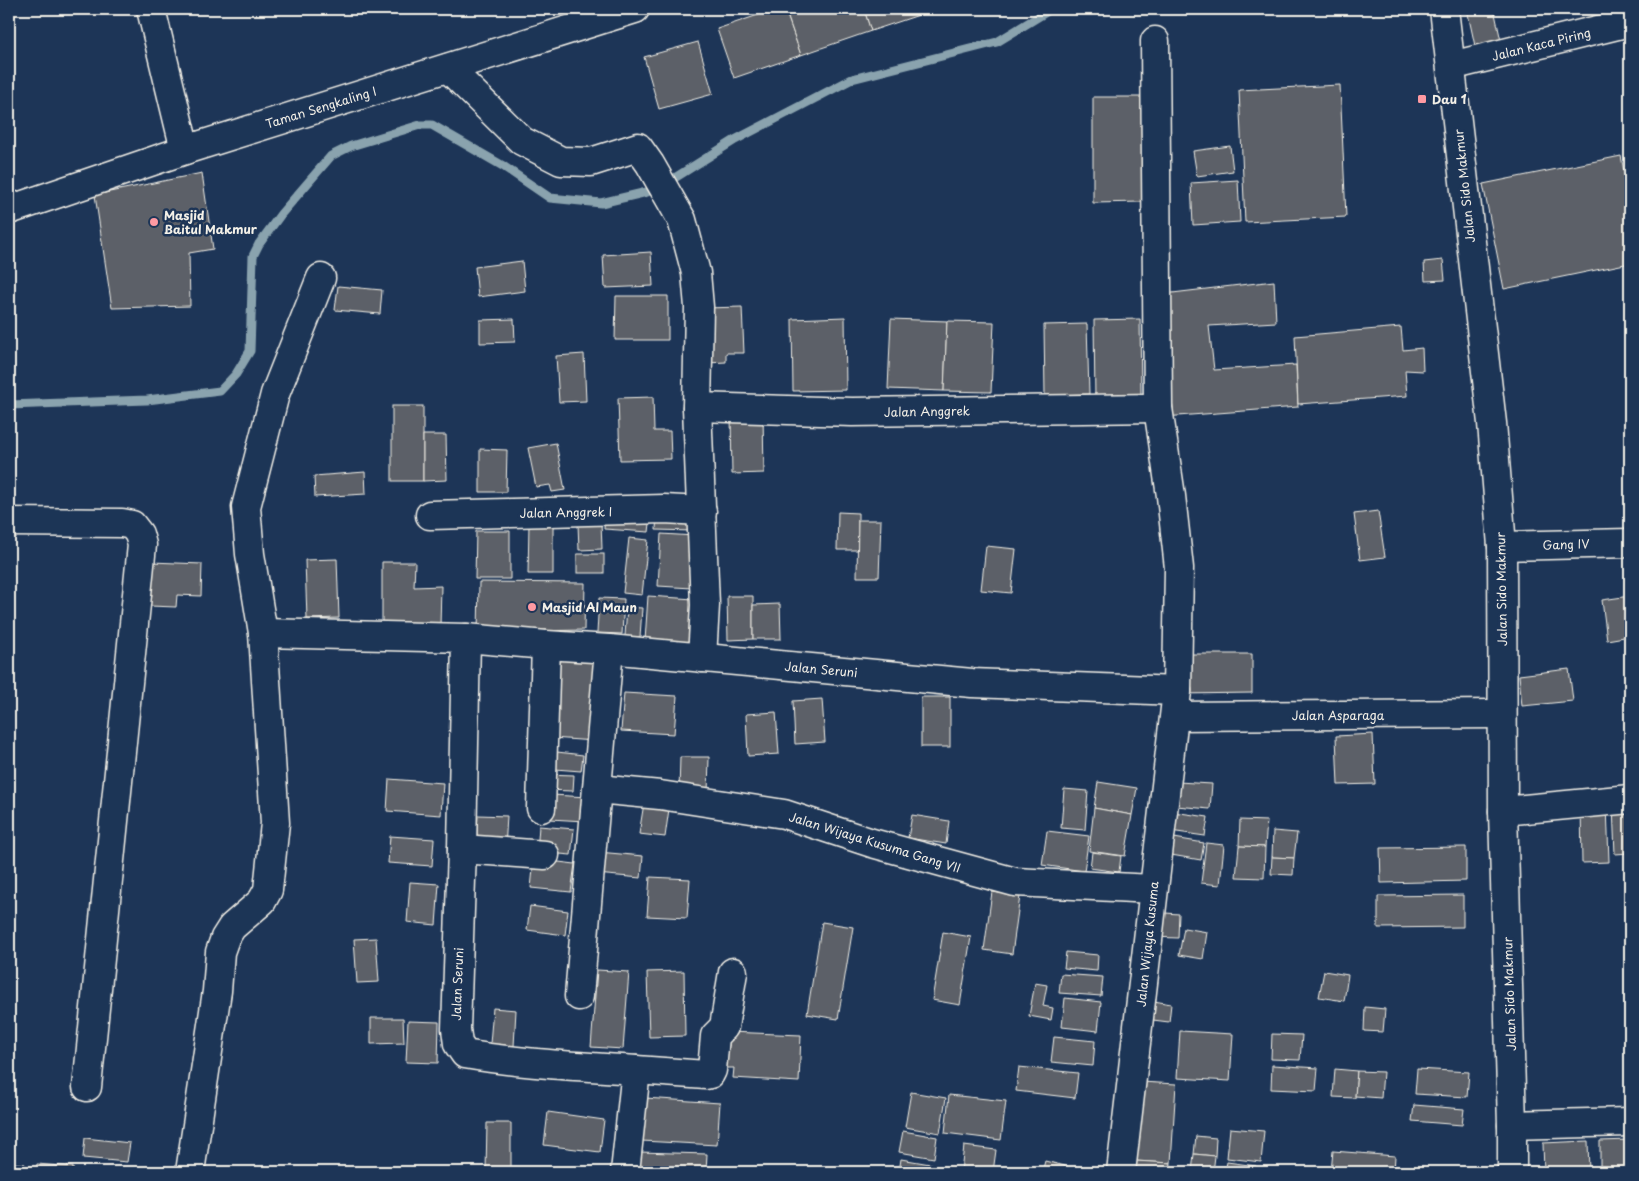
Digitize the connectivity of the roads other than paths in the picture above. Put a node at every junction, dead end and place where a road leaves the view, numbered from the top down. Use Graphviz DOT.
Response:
graph roads {
  1 [pos="151,9"];
  2 [pos="635,9"];
  3 [pos="1444,9"];
  4 [pos="1630,22"];
  5 [pos="1155,41"];
  6 [pos="1451,66"];
  7 [pos="448,68"];
  8 [pos="185,150"];
  9 [pos="9,210"];
  10 [pos="321,278"];
  11 [pos="697,407"];
  12 [pos="1158,408"];
  13 [pos="702,511"];
  14 [pos="430,515"];
  15 [pos="9,522"];
  16 [pos="1630,543"];
  17 [pos="1502,546"];
  18 [pos="263,633"];
  19 [pos="466,638"];
  20 [pos="546,645"];
  21 [pos="608,649"];
  22 [pos="702,658"];
  23 [pos="1176,703"];
  24 [pos="1502,714"];
  25 [pos="597,788"];
  26 [pos="1630,799"];
  27 [pos="541,808"];
  28 [pos="1503,811"];
  29 [pos="462,849"];
  30 [pos="545,856"];
  31 [pos="1153,889"];
  32 [pos="733,972"];
  33 [pos="579,996"];
  34 [pos="636,1070"];
  35 [pos="87,1087"];
  36 [pos="1630,1122"];
  37 [pos="1512,1125"];
  38 [pos="190,1172"];
  39 [pos="625,1172"];
  40 [pos="1121,1172"];
  41 [pos="1512,1172"];
  1 -- 8 [label="street"];
  2 -- 7 [label="street, Taman Sengkaling I"];
  3 -- 6 [label="street, Jalan Sido Makmur"];
  4 -- 6 [label="street, Jalan Kaca Piring"];
  5 -- 12 [label="street, Jalan Wijaya Kusuma"];
  6 -- 17 [label="street, Jalan Sido Makmur"];
  7 -- 8 [label="street, Taman Sengkaling I"];
  7 -- 11 [label="street"];
  8 -- 9 [label="street, Taman Sengkaling I"];
  10 -- 18 [label="street"];
  11 -- 12 [label="street, Jalan Anggrek"];
  11 -- 13 [label="street"];
  12 -- 23 [label="street, Jalan Wijaya Kusuma"];
  13 -- 14 [label="street, Jalan Anggrek I"];
  13 -- 22 [label="street"];
  15 -- 35 [label="street"];
  16 -- 17 [label="street, Gang IV"];
  17 -- 24 [label="street, Jalan Sido Makmur"];
  18 -- 19 [label="street, Jalan Seruni"];
  18 -- 38 [label="street"];
  19 -- 20 [label="street, Jalan Seruni"];
  19 -- 29 [label="street, Jalan Seruni"];
  20 -- 21 [label="street, Jalan Seruni"];
  20 -- 27 [label="street"];
  21 -- 22 [label="street, Jalan Seruni"];
  21 -- 25 [label="street"];
  22 -- 23 [label="street, Jalan Seruni"];
  23 -- 24 [label="street, Jalan Asparaga"];
  23 -- 31 [label="street, Jalan Wijaya Kusuma"];
  24 -- 28 [label="street, Jalan Sido Makmur"];
  25 -- 31 [label="street, Jalan Wijaya Kusuma Gang VII"];
  25 -- 33 [label="street"];
  26 -- 28 [label="street"];
  28 -- 37 [label="street, Jalan Sido Makmur"];
  29 -- 30 [label="street"];
  29 -- 34 [label="street, Jalan Seruni"];
  31 -- 40 [label="street, Jalan Wijaya Kusuma"];
  32 -- 34 [label="street"];
  34 -- 39 [label="street"];
  36 -- 37 [label="street"];
  37 -- 41 [label="street, Jalan Sido Makmur"];
}
